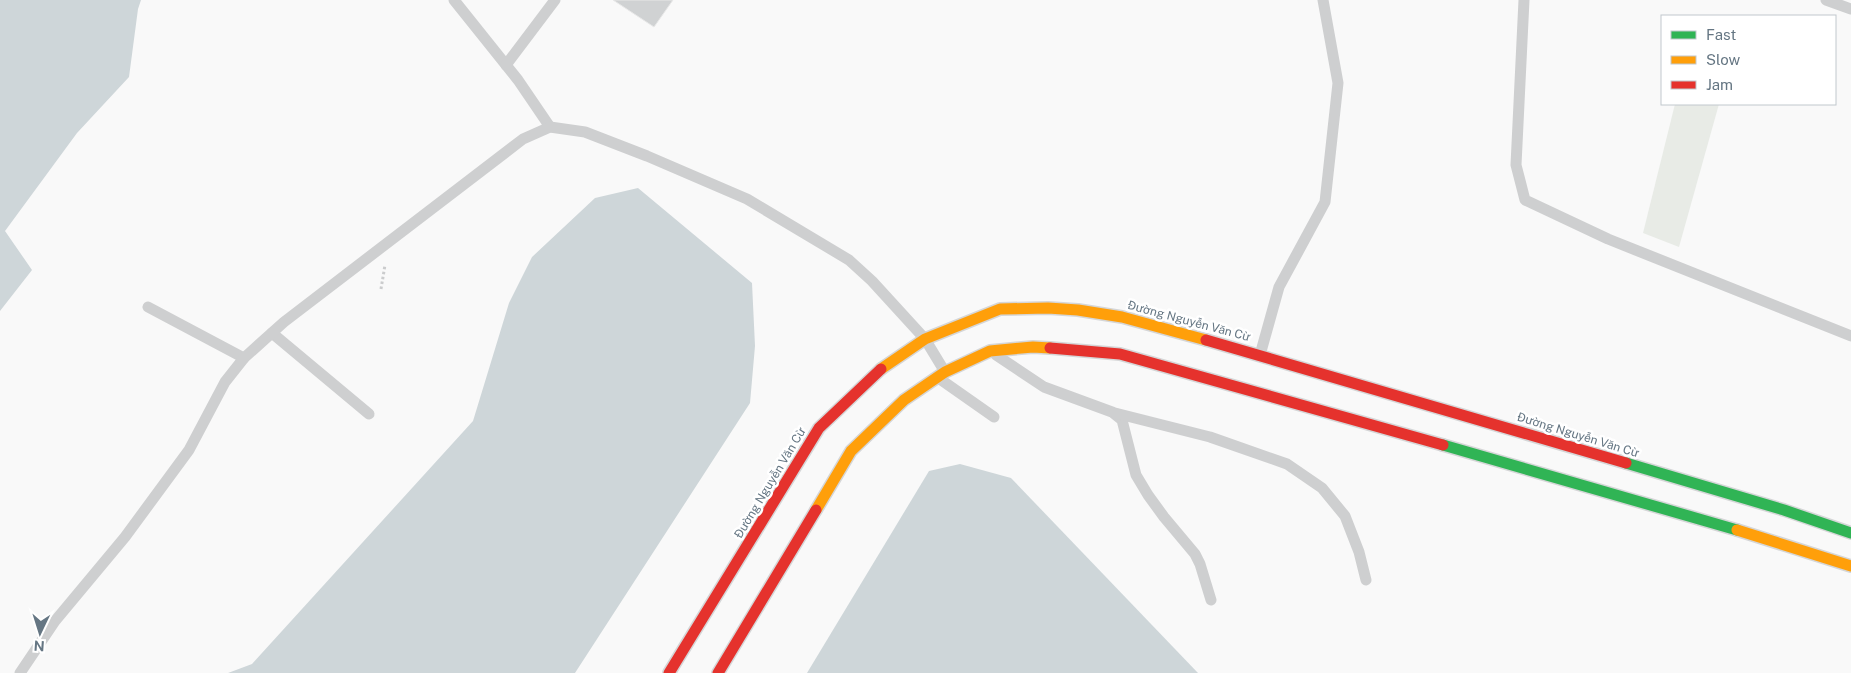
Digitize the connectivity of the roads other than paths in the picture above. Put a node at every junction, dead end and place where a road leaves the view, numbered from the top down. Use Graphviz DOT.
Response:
graph roads {
  1 [pos="454,0"];
  2 [pos="555,0"];
  3 [pos="1323,0"];
  4 [pos="1524,0"];
  5 [pos="1826,0"];
  6 [pos="1851,9"];
  7 [pos="506,65"];
  8 [pos="550,126"];
  9 [pos="148,307"];
  10 [pos="272,333"];
  11 [pos="1851,336"];
  12 [pos="925,339"];
  13 [pos="990,351"];
  14 [pos="1260,355"];
  15 [pos="244,358"];
  16 [pos="941,374"];
  17 [pos="1112,412"];
  18 [pos="369,414"];
  19 [pos="994,417"];
  20 [pos="1851,533"];
  21 [pos="1851,566"];
  22 [pos="1366,580"];
  23 [pos="1211,600"];
  24 [pos="20,673"];
  25 [pos="669,673"];
  26 [pos="718,673"];
  1 -- 7 [label="lane"];
  2 -- 7 [label="lane"];
  3 -- 14 [label="lane"];
  4 -- 11 [label="lane"];
  5 -- 6 [label="lane"];
  7 -- 8 [label="lane"];
  8 -- 10 [label="lane"];
  8 -- 12 [label="lane"];
  9 -- 15 [label="lane"];
  10 -- 15 [label="lane"];
  10 -- 18 [label="lane"];
  12 -- 14 [label="main road, Đường Nguyễn Văn Cừ"];
  12 -- 16 [label="lane"];
  12 -- 25 [label="main road, Đường Nguyễn Văn Cừ"];
  13 -- 16 [label="main road"];
  13 -- 17 [label="lane"];
  13 -- 21 [label="main road"];
  14 -- 20 [label="main road, Đường Nguyễn Văn Cừ"];
  15 -- 24 [label="lane"];
  16 -- 19 [label="lane"];
  16 -- 26 [label="main road"];
  17 -- 22 [label="lane"];
  17 -- 23 [label="lane"];
}
